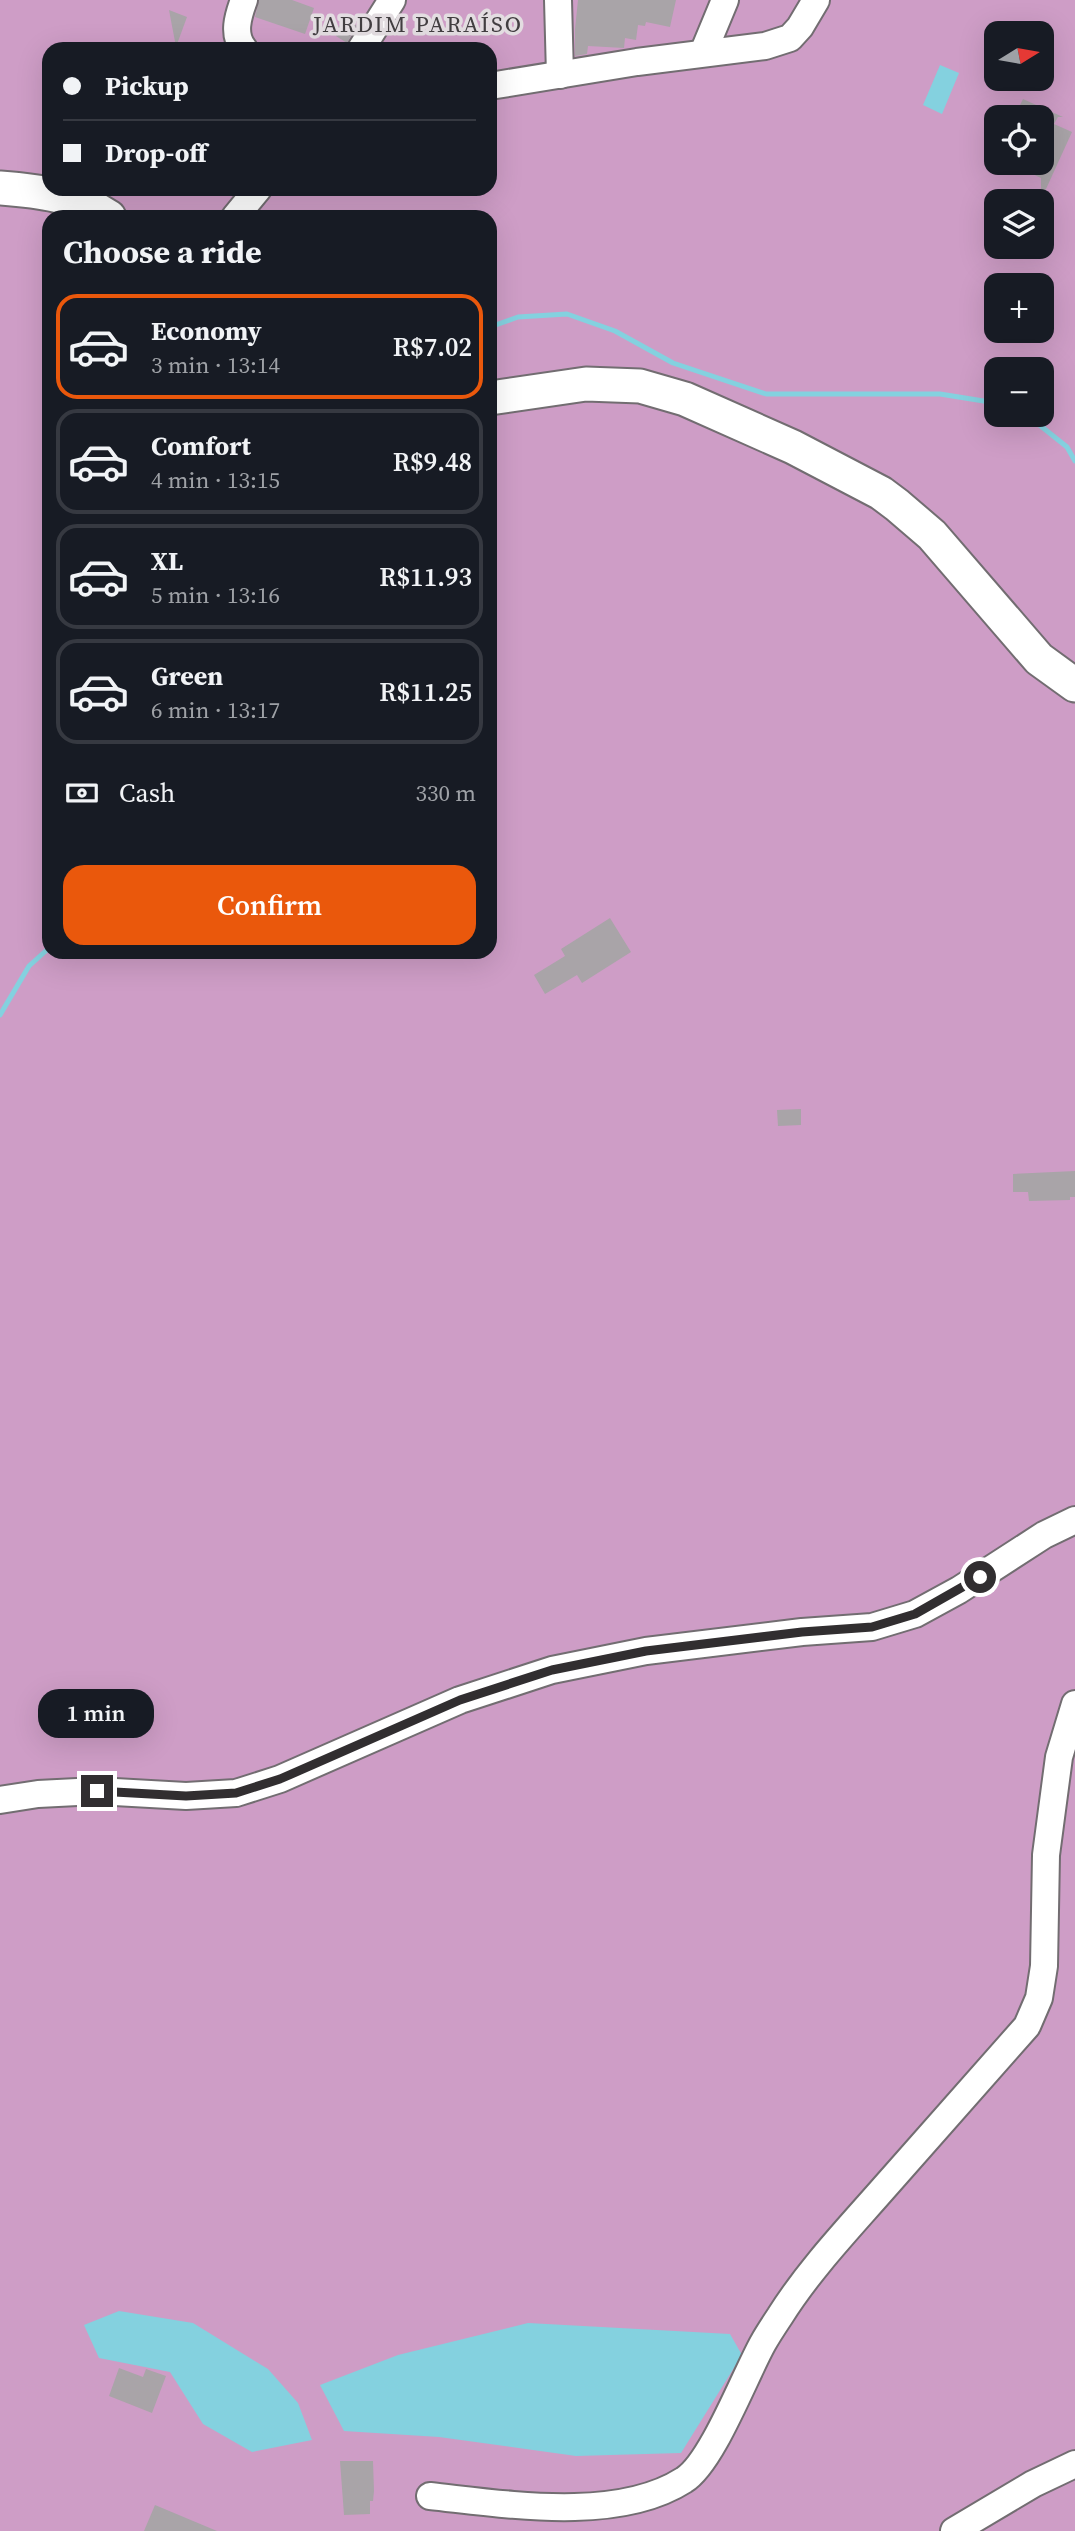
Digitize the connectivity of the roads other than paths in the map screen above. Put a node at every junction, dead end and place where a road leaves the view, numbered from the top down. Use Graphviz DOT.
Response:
graph roads {
  1 [pos="244,0"];
  2 [pos="392,0"];
  3 [pos="558,0"];
  4 [pos="725,0"];
  5 [pos="816,0"];
  6 [pos="238,42"];
  7 [pos="365,42"];
  8 [pos="703,53"];
  9 [pos="560,75"];
  10 [pos="497,85"];
  11 [pos="0,188"];
  12 [pos="42,193"];
  13 [pos="63,196"];
  14 [pos="252,196"];
  15 [pos="99,210"];
  16 [pos="241,210"];
  17 [pos="497,397"];
  18 [pos="1075,685"];
  19 [pos="1075,1520"];
  20 [pos="1075,1704"];
  21 [pos="0,1800"];
  22 [pos="1075,2464"];
  23 [pos="430,2496"];
  24 [pos="954,2531"];
  1 -- 6 [label="street"];
  2 -- 7 [label="street"];
  3 -- 9 [label="street"];
  4 -- 8 [label="street"];
  5 -- 8 [label="street"];
  8 -- 9 [label="street"];
  9 -- 10 [label="street"];
  11 -- 12 [label="main road"];
  13 -- 15 [label="main road"];
  14 -- 16 [label="street"];
  17 -- 18 [label="main road"];
  19 -- 21 [label="street"];
  20 -- 23 [label="street"];
  22 -- 24 [label="street"];
}
